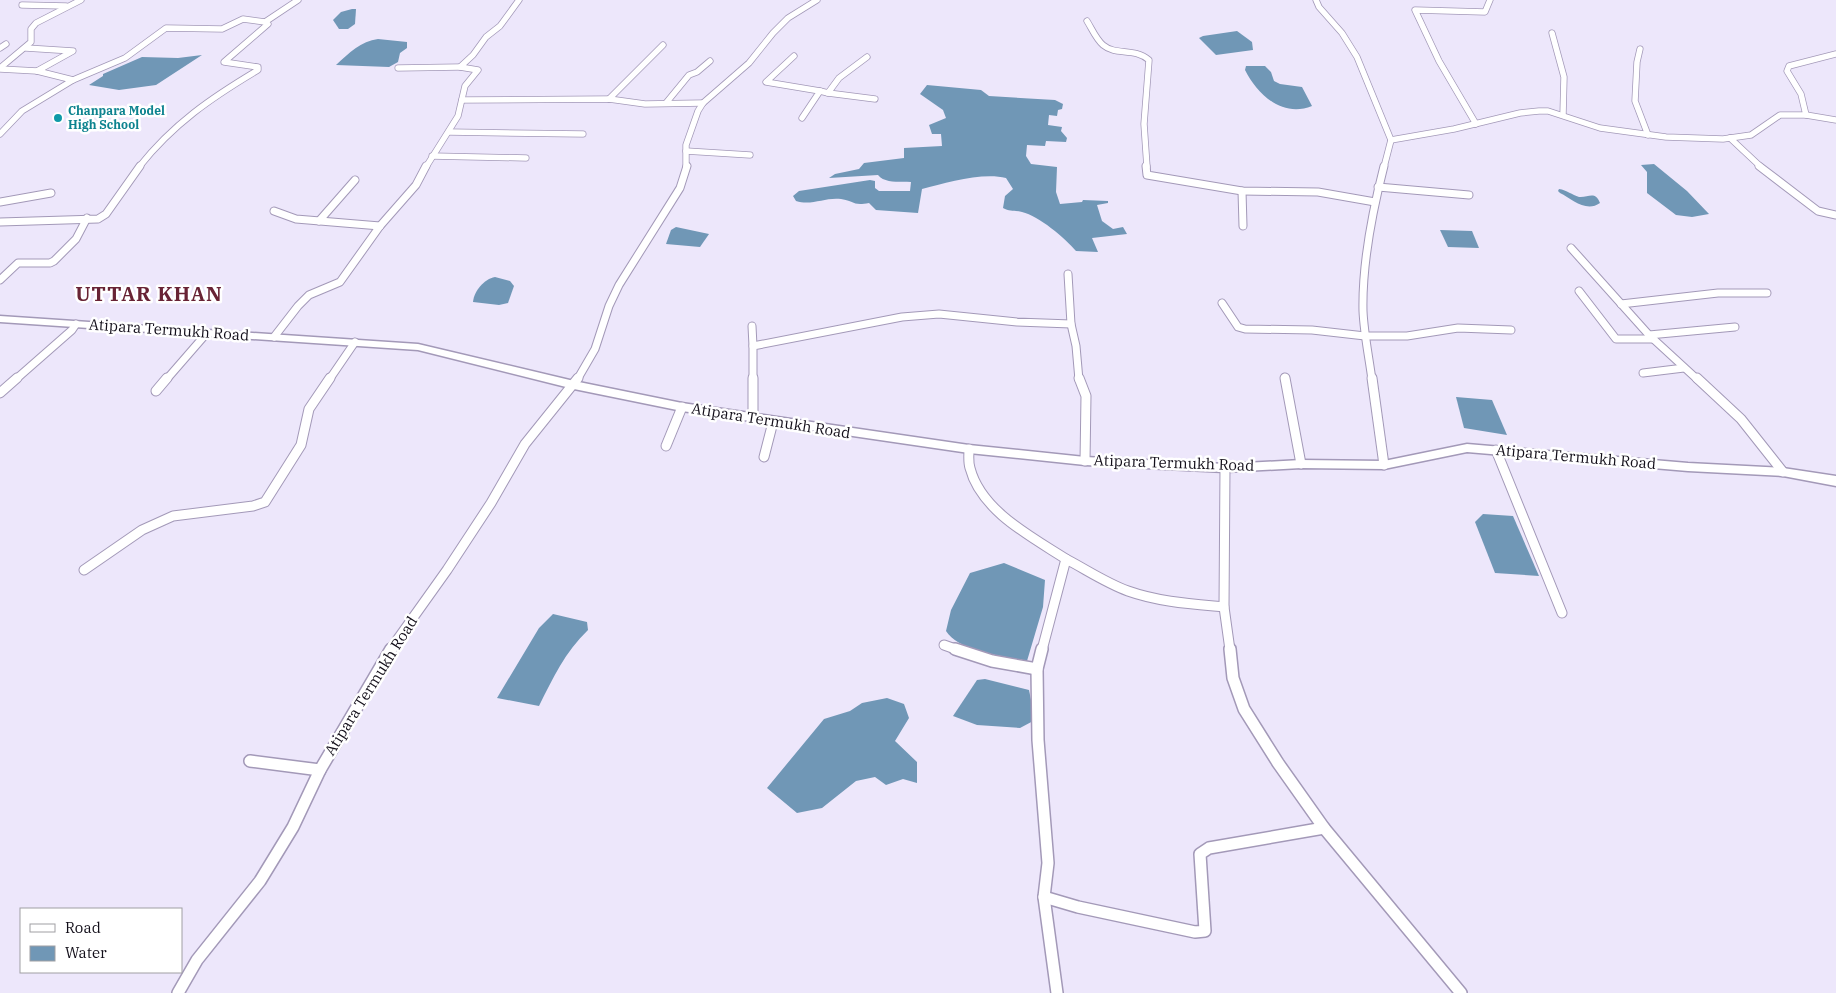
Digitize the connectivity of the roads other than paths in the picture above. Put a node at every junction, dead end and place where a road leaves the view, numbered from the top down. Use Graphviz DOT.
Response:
graph roads {
  1 [pos="81,0"];
  2 [pos="298,0"];
  3 [pos="519,0"];
  4 [pos="817,0"];
  5 [pos="1316,0"];
  6 [pos="1490,0"];
  7 [pos="22,5"];
  8 [pos="68,6"];
  9 [pos="1087,21"];
  10 [pos="265,22"];
  11 [pos="1552,33"];
  12 [pos="6,44"];
  13 [pos="663,45"];
  14 [pos="0,48"];
  15 [pos="26,48"];
  16 [pos="1640,49"];
  17 [pos="1836,54"];
  18 [pos="794,56"];
  19 [pos="866,57"];
  20 [pos="710,61"];
  21 [pos="460,67"];
  22 [pos="398,68"];
  23 [pos="0,69"];
  24 [pos="38,71"];
  25 [pos="72,80"];
  26 [pos="820,91"];
  27 [pos="828,92"];
  28 [pos="609,99"];
  29 [pos="875,99"];
  30 [pos="462,100"];
  31 [pos="666,103"];
  32 [pos="703,103"];
  33 [pos="1563,115"];
  34 [pos="1806,115"];
  35 [pos="802,118"];
  36 [pos="1836,120"];
  37 [pos="1476,124"];
  38 [pos="449,132"];
  39 [pos="0,134"];
  40 [pos="583,134"];
  41 [pos="1648,135"];
  42 [pos="1730,138"];
  43 [pos="1391,140"];
  44 [pos="686,151"];
  45 [pos="750,155"];
  46 [pos="432,156"];
  47 [pos="526,158"];
  48 [pos="355,180"];
  49 [pos="1378,187"];
  50 [pos="1242,191"];
  51 [pos="51,193"];
  52 [pos="1469,195"];
  53 [pos="0,202"];
  54 [pos="1375,202"];
  55 [pos="274,211"];
  56 [pos="1836,215"];
  57 [pos="87,218"];
  58 [pos="319,221"];
  59 [pos="0,222"];
  60 [pos="380,226"];
  61 [pos="1242,226"];
  62 [pos="1572,248"];
  63 [pos="1068,274"];
  64 [pos="0,280"];
  65 [pos="1579,291"];
  66 [pos="1767,293"];
  67 [pos="1222,304"];
  68 [pos="1621,304"];
  69 [pos="0,319"];
  70 [pos="76,324"];
  71 [pos="1071,324"];
  72 [pos="752,326"];
  73 [pos="1735,327"];
  74 [pos="1511,330"];
  75 [pos="206,334"];
  76 [pos="1365,336"];
  77 [pos="274,337"];
  78 [pos="1650,337"];
  79 [pos="355,342"];
  80 [pos="753,346"];
  81 [pos="1684,368"];
  82 [pos="1643,373"];
  83 [pos="1285,378"];
  84 [pos="574,385"];
  85 [pos="156,391"];
  86 [pos="0,393"];
  87 [pos="682,408"];
  88 [pos="753,418"];
  89 [pos="773,422"];
  90 [pos="666,446"];
  91 [pos="969,449"];
  92 [pos="1496,450"];
  93 [pos="764,457"];
  94 [pos="1085,461"];
  95 [pos="1301,464"];
  96 [pos="1384,465"];
  97 [pos="1225,468"];
  98 [pos="1784,472"];
  99 [pos="1836,481"];
  100 [pos="1066,558"];
  101 [pos="84,570"];
  102 [pos="1224,607"];
  103 [pos="1562,613"];
  104 [pos="944,645"];
  105 [pos="1037,669"];
  106 [pos="250,761"];
  107 [pos="320,770"];
  108 [pos="1324,828"];
  109 [pos="1044,897"];
  110 [pos="178,993"];
  111 [pos="1057,993"];
  112 [pos="1461,993"];
  1 -- 8 [label="street"];
  2 -- 10 [label="street"];
  3 -- 21 [label="street"];
  4 -- 32 [label="street"];
  5 -- 43 [label="street"];
  6 -- 37 [label="street"];
  7 -- 8 [label="street"];
  8 -- 15 [label="street"];
  9 -- 50 [label="street"];
  10 -- 25 [label="street"];
  10 -- 57 [label="street"];
  11 -- 33 [label="street"];
  12 -- 14 [label="street"];
  13 -- 28 [label="street"];
  15 -- 23 [label="street"];
  15 -- 24 [label="street"];
  16 -- 41 [label="street"];
  17 -- 34 [label="street"];
  18 -- 26 [label="street"];
  19 -- 27 [label="street"];
  20 -- 31 [label="street"];
  21 -- 22 [label="street"];
  21 -- 30 [label="street"];
  23 -- 24 [label="street"];
  24 -- 25 [label="street"];
  25 -- 39 [label="street"];
  26 -- 27 [label="street"];
  26 -- 35 [label="street"];
  27 -- 29 [label="street"];
  28 -- 30 [label="street"];
  28 -- 31 [label="street"];
  30 -- 38 [label="street"];
  31 -- 32 [label="street"];
  32 -- 44 [label="street"];
  33 -- 37 [label="street"];
  33 -- 41 [label="street"];
  34 -- 36 [label="street"];
  34 -- 42 [label="street"];
  37 -- 43 [label="street"];
  38 -- 40 [label="street"];
  38 -- 46 [label="street"];
  41 -- 42 [label="street"];
  42 -- 56 [label="street"];
  43 -- 49 [label="street"];
  44 -- 45 [label="street"];
  44 -- 84 [label="street"];
  46 -- 47 [label="street"];
  46 -- 60 [label="street"];
  48 -- 58 [label="street"];
  49 -- 52 [label="street"];
  49 -- 54 [label="street"];
  50 -- 54 [label="street"];
  50 -- 61 [label="street"];
  51 -- 53 [label="street"];
  54 -- 76 [label="street"];
  55 -- 58 [label="street"];
  57 -- 59 [label="street"];
  57 -- 64 [label="street"];
  58 -- 60 [label="street"];
  60 -- 77 [label="street"];
  62 -- 68 [label="street"];
  63 -- 71 [label="street"];
  65 -- 78 [label="street"];
  66 -- 68 [label="street"];
  67 -- 76 [label="street"];
  68 -- 78 [label="street"];
  69 -- 70 [label="main road, Atipara Termukh Road"];
  70 -- 75 [label="main road, Atipara Termukh Road"];
  70 -- 86 [label="street"];
  71 -- 80 [label="street"];
  71 -- 94 [label="street"];
  72 -- 80 [label="street"];
  73 -- 78 [label="street"];
  74 -- 76 [label="street"];
  75 -- 77 [label="main road, Atipara Termukh Road"];
  75 -- 85 [label="street"];
  76 -- 96 [label="street"];
  77 -- 79 [label="main road, Atipara Termukh Road"];
  78 -- 81 [label="street"];
  79 -- 84 [label="main road, Atipara Termukh Road"];
  79 -- 101 [label="street"];
  80 -- 88 [label="street"];
  81 -- 82 [label="street"];
  81 -- 98 [label="street"];
  83 -- 95 [label="street"];
  84 -- 87 [label="main road, Atipara Termukh Road"];
  84 -- 107 [label="street, Atipara Termukh Road"];
  87 -- 88 [label="main road, Atipara Termukh Road"];
  87 -- 90 [label="street"];
  88 -- 89 [label="main road, Atipara Termukh Road"];
  89 -- 91 [label="main road, Atipara Termukh Road"];
  89 -- 93 [label="street"];
  91 -- 94 [label="main road, Atipara Termukh Road"];
  91 -- 100 [label="street"];
  92 -- 96 [label="main road, Atipara Termukh Road"];
  92 -- 98 [label="main road, Atipara Termukh Road"];
  92 -- 103 [label="street"];
  94 -- 97 [label="main road, Atipara Termukh Road"];
  95 -- 96 [label="main road, Atipara Termukh Road"];
  95 -- 97 [label="main road, Atipara Termukh Road"];
  97 -- 102 [label="street"];
  98 -- 99 [label="main road, Atipara Termukh Road"];
  100 -- 102 [label="street"];
  100 -- 105 [label="street"];
  102 -- 108 [label="street"];
  104 -- 105 [label="street"];
  105 -- 109 [label="street"];
  106 -- 107 [label="street"];
  107 -- 110 [label="street, Atipara Termukh Road"];
  108 -- 109 [label="street"];
  108 -- 112 [label="street"];
  109 -- 111 [label="street"];
}
